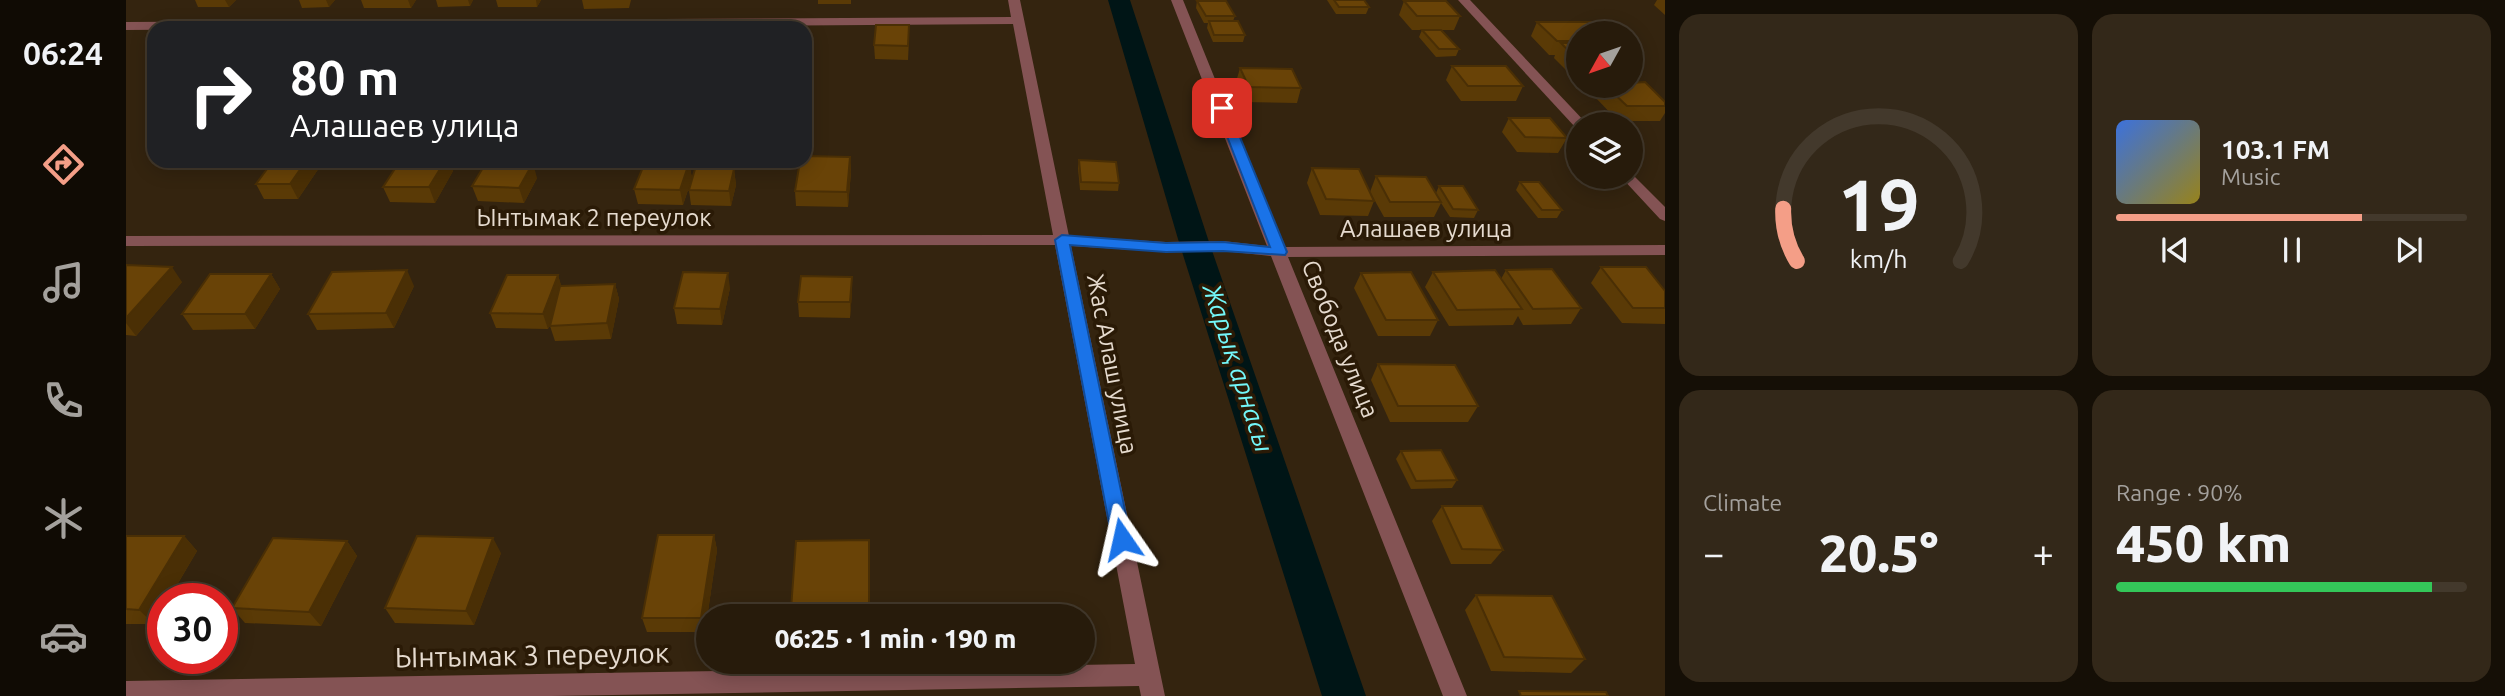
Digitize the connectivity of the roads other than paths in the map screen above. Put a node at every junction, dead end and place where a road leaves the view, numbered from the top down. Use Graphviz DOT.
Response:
graph roads {
  1 [pos="1014,0"];
  2 [pos="1177,0"];
  3 [pos="1464,0"];
  4 [pos="1018,20"];
  5 [pos="812,21"];
  6 [pos="126,26"];
  7 [pos="147,26"];
  8 [pos="1569,112"];
  9 [pos="1639,189"];
  10 [pos="1665,216"];
  11 [pos="1062,240"];
  12 [pos="126,241"];
  13 [pos="1665,250"];
  14 [pos="1280,252"];
  15 [pos="1151,685"];
  16 [pos="126,692"];
  17 [pos="1455,696"];
  1 -- 4 [label="street, Жас Алаш улица"];
  2 -- 14 [label="street, Свобода улица"];
  3 -- 8 [label="street"];
  4 -- 5 [label="street"];
  4 -- 11 [label="street, Жас Алаш улица"];
  6 -- 7 [label="street"];
  9 -- 10 [label="street"];
  11 -- 12 [label="street, Ынтымак 2 переулок"];
  11 -- 14 [label="street, Алашаев улица"];
  11 -- 15 [label="street, Жас Алаш улица"];
  13 -- 14 [label="street, Алашаев улица"];
  14 -- 17 [label="street, Свобода улица"];
  15 -- 16 [label="street, Ынтымак 3 переулок"];
}
